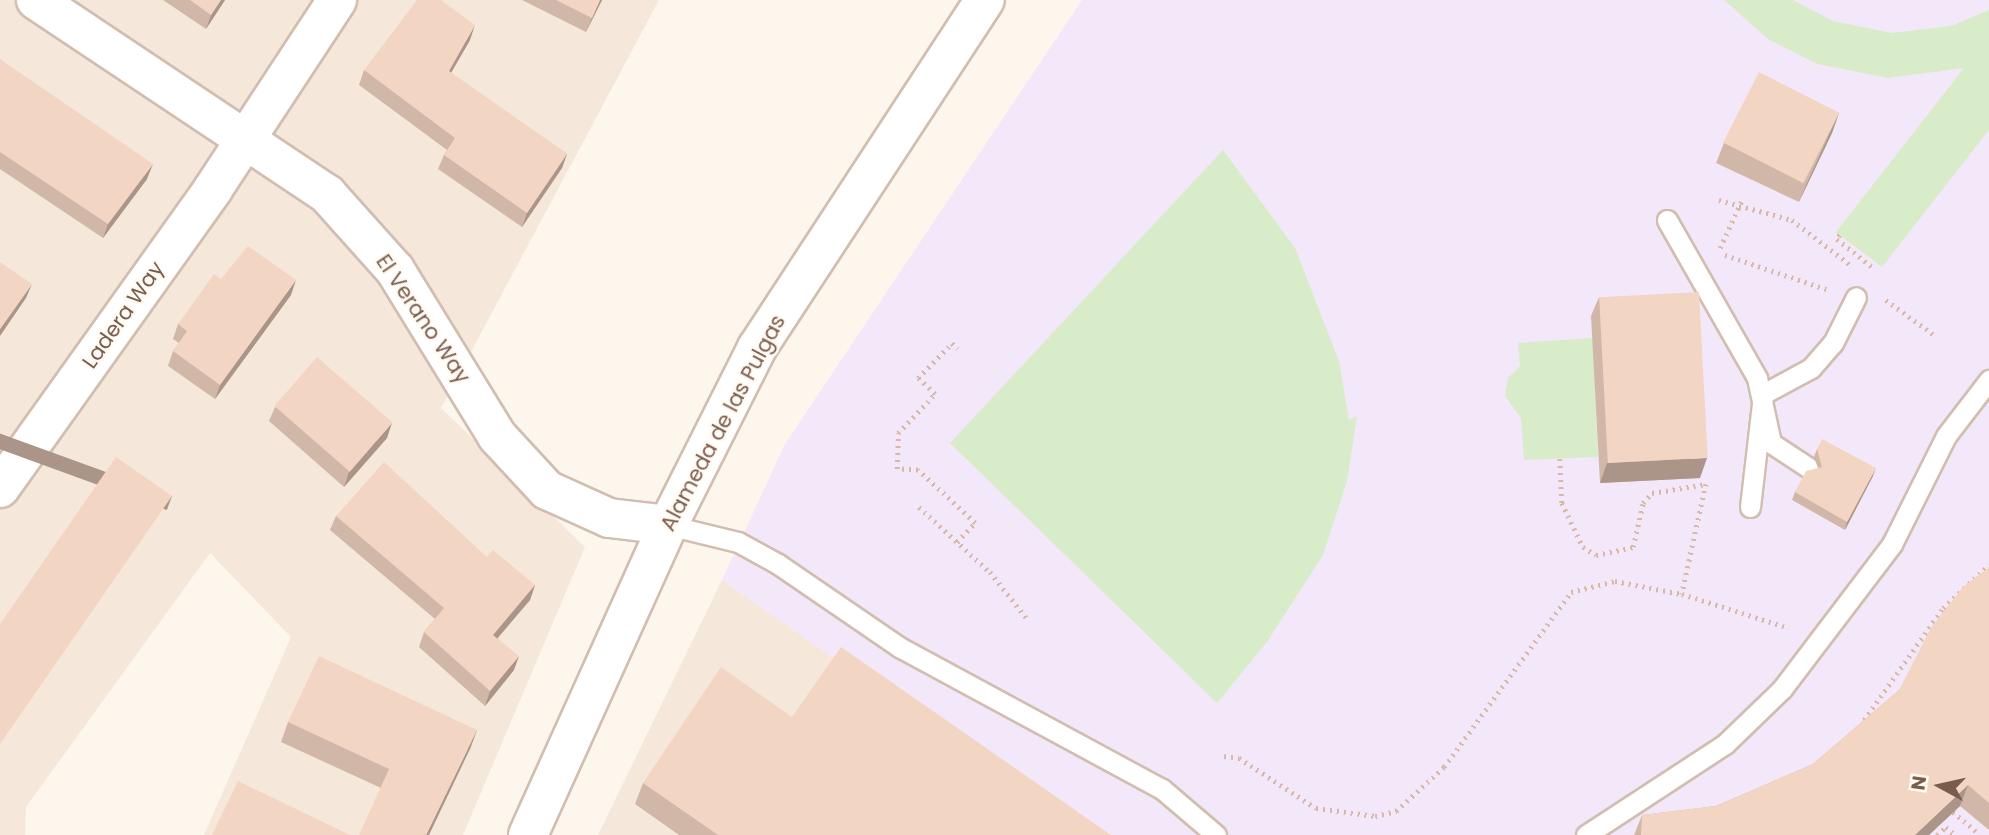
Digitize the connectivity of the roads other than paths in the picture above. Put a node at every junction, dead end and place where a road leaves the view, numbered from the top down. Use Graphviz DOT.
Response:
graph roads {
  1 [pos="36,0"];
  2 [pos="337,0"];
  3 [pos="985,0"];
  4 [pos="242,140"];
  5 [pos="1667,220"];
  6 [pos="1856,297"];
  7 [pos="1989,380"];
  8 [pos="1763,394"];
  9 [pos="1809,468"];
  10 [pos="0,488"];
  11 [pos="1750,507"];
  12 [pos="668,525"];
  13 [pos="528,835"];
  14 [pos="1216,835"];
  15 [pos="1586,835"];
  1 -- 4 [label="street, El Verano Way"];
  2 -- 4 [label="street, Ladera Way"];
  3 -- 12 [label="street, Alameda de las Pulgas"];
  4 -- 10 [label="street, Ladera Way"];
  4 -- 12 [label="street, El Verano Way"];
  5 -- 8 [label="lane"];
  6 -- 8 [label="lane"];
  7 -- 15 [label="lane"];
  8 -- 9 [label="lane"];
  8 -- 11 [label="lane"];
  12 -- 13 [label="street, Alameda de las Pulgas"];
  12 -- 14 [label="lane"];
}
